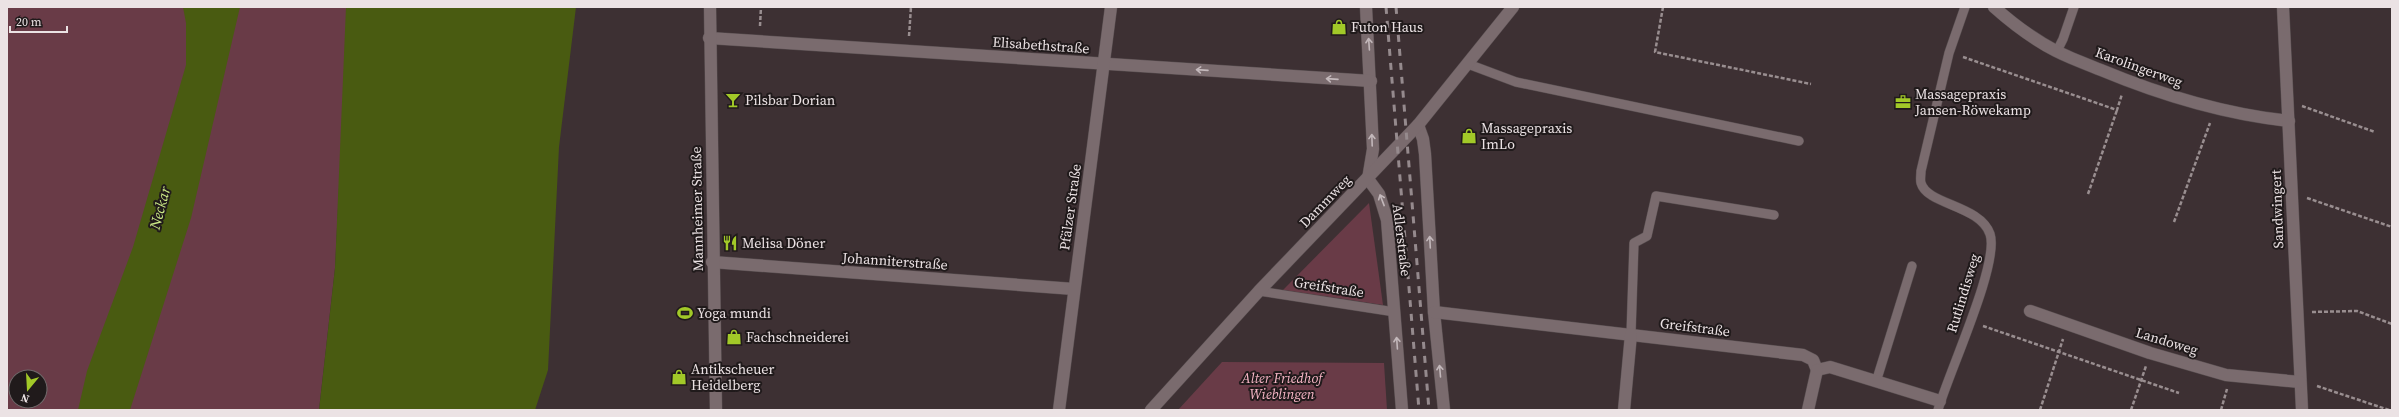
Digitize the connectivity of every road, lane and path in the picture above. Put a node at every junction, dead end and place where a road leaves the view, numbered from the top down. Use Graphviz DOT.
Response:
graph roads {
  1 [pos="710,7"];
  2 [pos="911,7"];
  3 [pos="1111,7"];
  4 [pos="1366,7"];
  5 [pos="1513,7"];
  6 [pos="1663,7"];
  7 [pos="1965,7"];
  8 [pos="1994,7"];
  9 [pos="2074,7"];
  10 [pos="2283,7"];
  11 [pos="709,38"];
  12 [pos="908,51"];
  13 [pos="2057,51"];
  14 [pos="1949,52"];
  15 [pos="1104,64"];
  16 [pos="1468,64"];
  17 [pos="1371,81"];
  18 [pos="2128,81"];
  19 [pos="1811,84"];
  20 [pos="2288,106"];
  21 [pos="2214,109"];
  22 [pos="2117,110"];
  23 [pos="2289,121"];
  24 [pos="1418,128"];
  25 [pos="2375,132"];
  26 [pos="1799,141"];
  27 [pos="1368,179"];
  28 [pos="2088,194"];
  29 [pos="2292,197"];
  30 [pos="1774,215"];
  31 [pos="2174,222"];
  32 [pos="2392,227"];
  33 [pos="712,262"];
  34 [pos="1912,266"];
  35 [pos="1074,290"];
  36 [pos="1259,292"];
  37 [pos="2030,311"];
  38 [pos="1395,312"];
  39 [pos="1434,312"];
  40 [pos="2296,312"];
  41 [pos="1971,320"];
  42 [pos="2068,324"];
  43 [pos="2392,324"];
  44 [pos="1631,334"];
  45 [pos="2059,352"];
  46 [pos="2150,353"];
  47 [pos="1817,370"];
  48 [pos="2226,375"];
  49 [pos="2141,380"];
  50 [pos="1876,382"];
  51 [pos="2300,385"];
  52 [pos="2179,393"];
  53 [pos="1939,406"];
  54 [pos="716,410"];
  55 [pos="1059,410"];
  56 [pos="1151,410"];
  57 [pos="1402,410"];
  58 [pos="1444,410"];
  59 [pos="1624,410"];
  60 [pos="1808,410"];
  61 [pos="2040,410"];
  62 [pos="2131,410"];
  63 [pos="2221,410"];
  64 [pos="2302,410"];
  65 [pos="2389,410"];
  1 -- 11 [label="street, Mannheimer Straße"];
  2 -- 12 [label="path"];
  3 -- 15 [label="street, Pfälzer Straße"];
  17 -- 4 [label="street, one-way"];
  5 -- 16 [label="street, Dammweg"];
  6 -- 19 [label="path"];
  7 -- 14 [label="lane, Rutlindisweg"];
  8 -- 13 [label="street, Karolingerweg"];
  9 -- 13 [label="lane"];
  10 -- 20 [label="street, Sandwingert"];
  11 -- 12 [label="street, Elisabethstraße"];
  11 -- 33 [label="street, Mannheimer Straße"];
  12 -- 15 [label="street, Elisabethstraße"];
  13 -- 18 [label="street, Karolingerweg"];
  14 -- 22 [label="path"];
  14 -- 41 [label="lane, Rutlindisweg"];
  17 -- 15 [label="street, Elisabethstraße, one-way"];
  15 -- 35 [label="street, Pfälzer Straße"];
  16 -- 24 [label="street, Dammweg"];
  16 -- 26 [label="lane"];
  27 -- 17 [label="street, one-way"];
  18 -- 21 [label="street, Karolingerweg"];
  18 -- 22 [label="path"];
  20 -- 23 [label="street, Sandwingert"];
  20 -- 25 [label="path"];
  21 -- 23 [label="street, Karolingerweg"];
  21 -- 31 [label="path"];
  22 -- 28 [label="path"];
  23 -- 29 [label="street, Sandwingert"];
  24 -- 27 [label="street, Dammweg"];
  39 -- 24 [label="street, Adlerstraße, one-way"];
  27 -- 36 [label="street, Dammweg"];
  38 -- 27 [label="street, Adlerstraße, one-way"];
  29 -- 32 [label="path"];
  29 -- 40 [label="street, Sandwingert"];
  30 -- 44 [label="lane"];
  33 -- 35 [label="street, Johanniterstraße"];
  33 -- 54 [label="street, Mannheimer Straße"];
  34 -- 50 [label="lane"];
  35 -- 55 [label="street, Pfälzer Straße"];
  36 -- 38 [label="lane, Greifstraße"];
  36 -- 56 [label="street, Dammweg"];
  37 -- 42 [label="street, Landoweg"];
  57 -- 38 [label="street, Adlerstraße, one-way"];
  39 -- 44 [label="street, Greifstraße"];
  58 -- 39 [label="street, Adlerstraße, one-way"];
  40 -- 43 [label="path"];
  40 -- 51 [label="street, Sandwingert"];
  41 -- 45 [label="path"];
  41 -- 53 [label="lane, Rutlindisweg"];
  42 -- 45 [label="path"];
  42 -- 46 [label="street, Landoweg"];
  44 -- 47 [label="street, Greifstraße"];
  44 -- 59 [label="street"];
  45 -- 49 [label="path"];
  45 -- 61 [label="path"];
  46 -- 48 [label="street, Landoweg"];
  46 -- 49 [label="path"];
  47 -- 50 [label="street"];
  47 -- 60 [label="street"];
  48 -- 51 [label="street, Landoweg"];
  48 -- 63 [label="path"];
  49 -- 52 [label="path"];
  49 -- 62 [label="path"];
  50 -- 53 [label="street"];
  51 -- 64 [label="street, Sandwingert"];
  51 -- 65 [label="path"];
}
